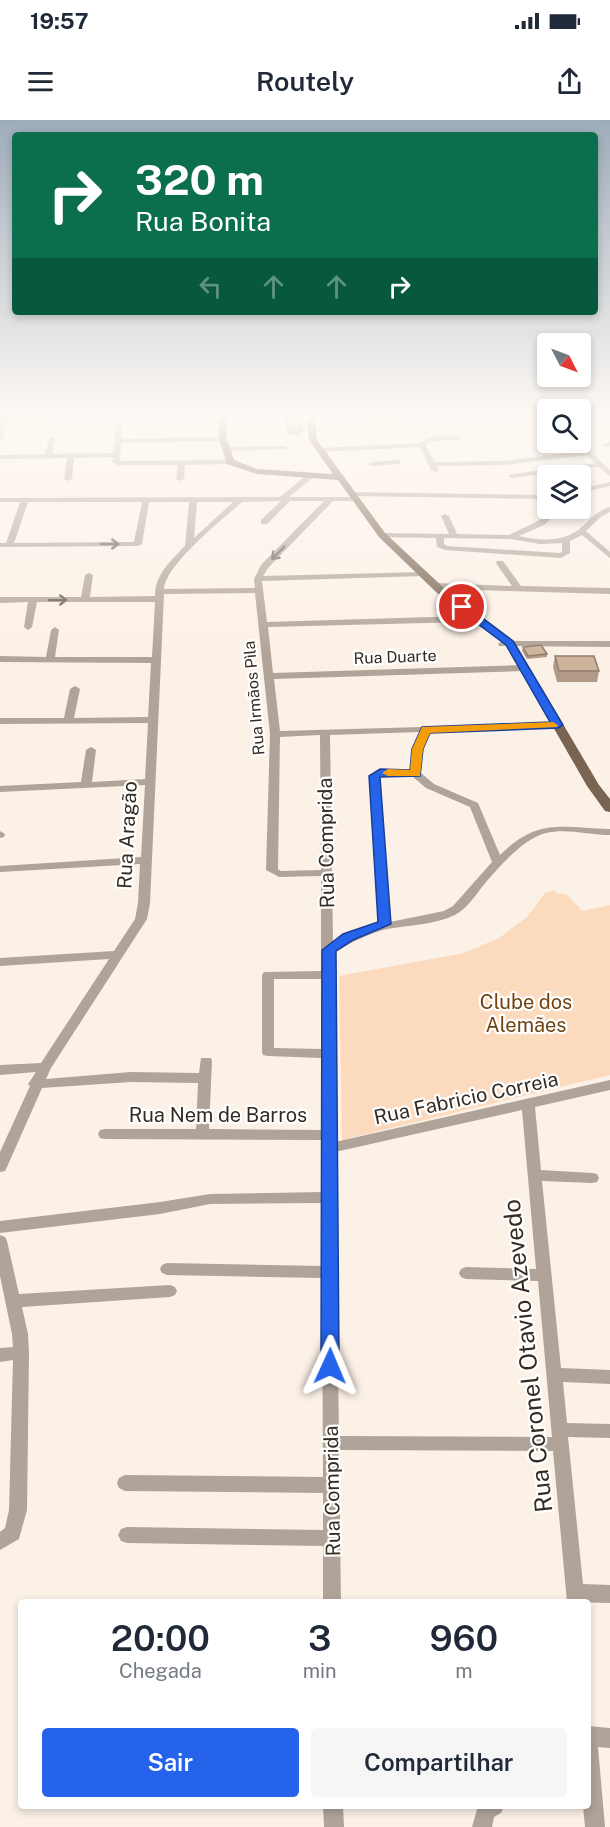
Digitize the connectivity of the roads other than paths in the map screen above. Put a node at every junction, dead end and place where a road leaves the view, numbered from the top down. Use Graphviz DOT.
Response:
graph roads {
  1 [pos="354,496"];
  2 [pos="288,497"];
  3 [pos="349,497"];
  4 [pos="444,497"];
  5 [pos="193,499"];
  6 [pos="240,499"];
  7 [pos="285,499"];
  8 [pos="331,499"];
  9 [pos="0,500"];
  10 [pos="25,500"];
  11 [pos="146,500"];
  12 [pos="610,509"];
  13 [pos="546,519"];
  14 [pos="264,522"];
  15 [pos="582,531"];
  16 [pos="382,535"];
  17 [pos="440,536"];
  18 [pos="454,536"];
  19 [pos="510,537"];
  20 [pos="566,541"];
  21 [pos="0,545"];
  22 [pos="9,545"];
  23 [pos="189,547"];
  24 [pos="610,556"];
  25 [pos="500,563"];
  26 [pos="423,574"];
  27 [pos="89,576"];
  28 [pos="259,585"];
  29 [pos="438,588"];
  30 [pos="518,588"];
  31 [pos="610,591"];
  32 [pos="158,596"];
  33 [pos="0,600"];
  34 [pos="33,600"];
  35 [pos="85,600"];
  36 [pos="472,618"];
  37 [pos="263,625"];
  38 [pos="28,627"];
  39 [pos="55,630"];
  40 [pos="506,644"];
  41 [pos="610,644"];
  42 [pos="0,659"];
  43 [pos="50,660"];
  44 [pos="156,660"];
  45 [pos="522,668"];
  46 [pos="269,676"];
  47 [pos="75,689"];
  48 [pos="153,720"];
  49 [pos="0,721"];
  50 [pos="68,722"];
  51 [pos="558,725"];
  52 [pos="426,729"];
  53 [pos="325,732"];
  54 [pos="275,734"];
  55 [pos="91,750"];
  56 [pos="416,774"];
  57 [pos="150,782"];
  58 [pos="86,785"];
  59 [pos="592,786"];
  60 [pos="0,789"];
  61 [pos="610,808"];
  62 [pos="610,816"];
  63 [pos="610,832"];
  64 [pos="146,860"];
  65 [pos="498,864"];
  66 [pos="0,869"];
  67 [pos="326,873"];
  68 [pos="384,924"];
  69 [pos="329,950"];
  70 [pos="119,954"];
  71 [pos="0,962"];
  72 [pos="328,975"];
  73 [pos="329,1054"];
  74 [pos="206,1061"];
  75 [pos="45,1067"];
  76 [pos="0,1070"];
  77 [pos="206,1078"];
  78 [pos="35,1084"];
  79 [pos="610,1085"];
  80 [pos="528,1105"];
  81 [pos="105,1134"];
  82 [pos="202,1135"];
  83 [pos="329,1142"];
  84 [pos="0,1167"];
  85 [pos="535,1175"];
  86 [pos="592,1178"];
  87 [pos="329,1197"];
  88 [pos="0,1227"];
  89 [pos="0,1241"];
  90 [pos="167,1269"];
  91 [pos="330,1272"];
  92 [pos="466,1273"];
  93 [pos="545,1275"];
  94 [pos="170,1291"];
  95 [pos="14,1301"];
  96 [pos="21,1353"];
  97 [pos="0,1355"];
  98 [pos="555,1375"];
  99 [pos="610,1377"];
  100 [pos="610,1431"];
  101 [pos="561,1437"];
  102 [pos="331,1443"];
  103 [pos="125,1483"];
  104 [pos="332,1485"];
  105 [pos="127,1535"];
  106 [pos="332,1538"];
  107 [pos="0,1542"];
  108 [pos="610,1594"];
  109 [pos="575,1597"];
  110 [pos="332,1599"];
  111 [pos="591,1736"];
  112 [pos="610,1738"];
  113 [pos="333,1809"];
  114 [pos="489,1809"];
  115 [pos="591,1809"];
  116 [pos="334,1827"];
  117 [pos="482,1827"];
  118 [pos="595,1827"];
  1 -- 16 [label="main road"];
  2 -- 7 [label="street"];
  3 -- 8 [label="street"];
  4 -- 18 [label="street"];
  5 -- 6 [label="street"];
  5 -- 11 [label="street"];
  5 -- 23 [label="street"];
  6 -- 7 [label="street"];
  6 -- 23 [label="street, Rua Aragão"];
  7 -- 8 [label="street"];
  7 -- 14 [label="street"];
  8 -- 28 [label="street, one-way"];
  9 -- 10 [label="street"];
  10 -- 11 [label="street"];
  10 -- 22 [label="street"];
  22 -- 11 [label="street, one-way"];
  12 -- 15 [label="street"];
  13 -- 19 [label="street"];
  15 -- 20 [label="street"];
  15 -- 24 [label="street"];
  16 -- 17 [label="street"];
  16 -- 26 [label="main road"];
  17 -- 18 [label="street"];
  17 -- 20 [label="street"];
  18 -- 19 [label="street"];
  19 -- 20 [label="street"];
  21 -- 22 [label="street"];
  23 -- 32 [label="street, Rua Aragão"];
  25 -- 30 [label="street"];
  26 -- 28 [label="street"];
  26 -- 29 [label="main road"];
  27 -- 35 [label="street"];
  28 -- 32 [label="street"];
  28 -- 37 [label="street, Rua Irmãos Pìla"];
  29 -- 30 [label="street"];
  29 -- 36 [label="main road"];
  30 -- 31 [label="street"];
  32 -- 35 [label="street"];
  32 -- 44 [label="street, Rua Aragão"];
  33 -- 34 [label="street"];
  34 -- 35 [label="street, one-way"];
  34 -- 38 [label="street"];
  36 -- 37 [label="street"];
  36 -- 40 [label="main road"];
  37 -- 46 [label="street, Rua Irmãos Pìla"];
  39 -- 43 [label="street"];
  40 -- 41 [label="street"];
  40 -- 45 [label="main road"];
  42 -- 43 [label="street"];
  43 -- 44 [label="street"];
  44 -- 48 [label="street, Rua Aragão"];
  45 -- 46 [label="street, Rua Duarte"];
  45 -- 51 [label="main road"];
  46 -- 54 [label="street, Rua Irmãos Pìla"];
  47 -- 50 [label="street"];
  48 -- 50 [label="street"];
  48 -- 57 [label="street, Rua Aragão"];
  49 -- 50 [label="street"];
  51 -- 52 [label="street"];
  51 -- 59 [label="main road"];
  52 -- 53 [label="street"];
  52 -- 56 [label="street"];
  53 -- 54 [label="street"];
  53 -- 67 [label="street, Rua Comprida"];
  54 -- 67 [label="street, Rua Irmãos Pìla"];
  55 -- 58 [label="street"];
  56 -- 65 [label="street"];
  56 -- 68 [label="street"];
  57 -- 58 [label="street"];
  57 -- 64 [label="street, Rua Aragão"];
  58 -- 60 [label="street"];
  59 -- 61 [label="main road"];
  59 -- 62 [label="main road"];
  63 -- 65 [label="street"];
  64 -- 66 [label="street"];
  64 -- 70 [label="street, Rua Aragão"];
  65 -- 68 [label="street"];
  67 -- 69 [label="street, Rua Comprida"];
  68 -- 69 [label="street"];
  69 -- 72 [label="street, Rua Comprida"];
  70 -- 71 [label="street"];
  70 -- 75 [label="street, Rua Aragão"];
  72 -- 73 [label="street, Rua Comprida"];
  72 -- 73 [label="street"];
  73 -- 83 [label="street, Rua Comprida"];
  74 -- 77 [label="street"];
  75 -- 76 [label="street"];
  75 -- 78 [label="street, Rua Aragão"];
  77 -- 78 [label="street"];
  77 -- 82 [label="street"];
  78 -- 84 [label="street, Rua Aragão"];
  79 -- 80 [label="street, Rua Fabricio Correia"];
  80 -- 83 [label="street, Rua Fabricio Correia"];
  80 -- 85 [label="street, Rua Coronel Otavio Azevedo"];
  81 -- 82 [label="street, Rua Nem de Barros"];
  82 -- 83 [label="street, Rua Nem de Barros"];
  83 -- 87 [label="street, Rua Comprida"];
  85 -- 86 [label="street"];
  85 -- 93 [label="street, Rua Coronel Otavio Azevedo"];
  87 -- 88 [label="street"];
  87 -- 91 [label="street, Rua Comprida"];
  89 -- 95 [label="street"];
  90 -- 91 [label="street"];
  91 -- 102 [label="street, Rua Comprida"];
  92 -- 93 [label="street"];
  93 -- 98 [label="street, Rua Coronel Otavio Azevedo"];
  94 -- 95 [label="street"];
  95 -- 96 [label="street"];
  96 -- 97 [label="street"];
  96 -- 107 [label="street"];
  98 -- 99 [label="street"];
  98 -- 101 [label="street, Rua Coronel Otavio Azevedo"];
  100 -- 101 [label="street"];
  101 -- 102 [label="street"];
  101 -- 109 [label="street, Rua Coronel Otavio Azevedo"];
  102 -- 104 [label="street, Rua Comprida"];
  103 -- 104 [label="street"];
  104 -- 106 [label="street, Rua Comprida"];
  105 -- 106 [label="street"];
  106 -- 110 [label="street, Rua Comprida"];
  108 -- 109 [label="street"];
  111 -- 112 [label="street"];
  113 -- 116 [label="street"];
  114 -- 117 [label="street"];
  115 -- 118 [label="street"];
}
